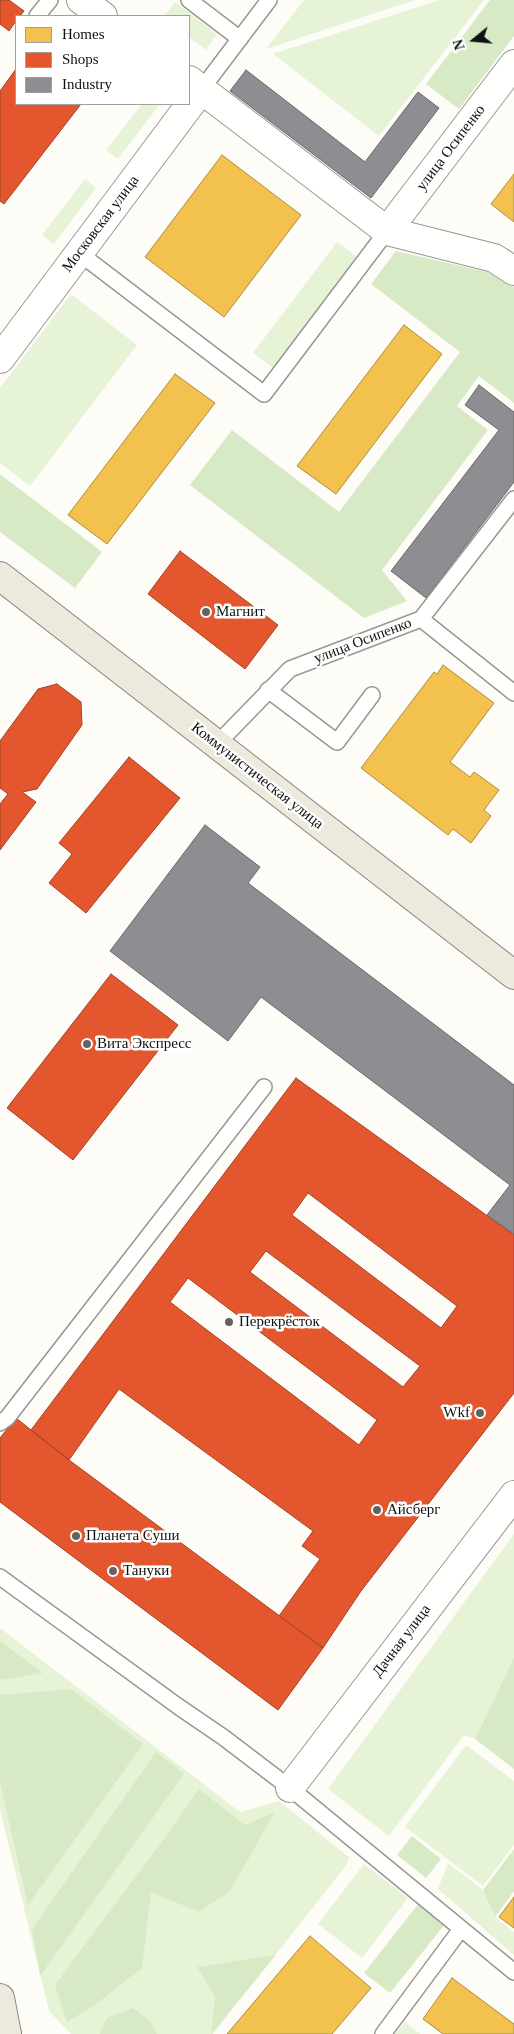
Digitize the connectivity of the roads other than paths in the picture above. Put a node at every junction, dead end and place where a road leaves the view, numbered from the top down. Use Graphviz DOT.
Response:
graph roads {
  1 [pos="50,0"];
  2 [pos="81,0"];
  3 [pos="189,0"];
  4 [pos="269,0"];
  5 [pos="38,15"];
  6 [pos="102,15"];
  7 [pos="240,39"];
  8 [pos="514,64"];
  9 [pos="195,85"];
  10 [pos="181,105"];
  11 [pos="387,231"];
  12 [pos="79,253"];
  13 [pos="514,271"];
  14 [pos="5,342"];
  15 [pos="514,499"];
  16 [pos="0,576"];
  17 [pos="421,619"];
  18 [pos="268,690"];
  19 [pos="514,693"];
  20 [pos="372,695"];
  21 [pos="217,744"];
  22 [pos="514,975"];
  23 [pos="264,1087"];
  24 [pos="0,1422"];
  25 [pos="514,1495"];
  26 [pos="0,1577"];
  27 [pos="290,1788"];
  28 [pos="462,1929"];
  29 [pos="514,1972"];
  30 [pos="0,1998"];
  31 [pos="7,2034"];
  32 [pos="383,2034"];
  1 -- 5 [label="lane"];
  2 -- 6 [label="street"];
  3 -- 7 [label="lane"];
  4 -- 7 [label="lane"];
  7 -- 9 [label="lane"];
  8 -- 11 [label="street, улица Осипенко"];
  9 -- 11 [label="street"];
  10 -- 12 [label="street, Московская улица"];
  11 -- 12 [label="lane"];
  11 -- 13 [label="street"];
  12 -- 14 [label="street, Московская улица"];
  15 -- 17 [label="lane, улица Осипенко"];
  16 -- 21 [label="main road, Коммунистическая улица"];
  17 -- 18 [label="lane, улица Осипенко"];
  17 -- 19 [label="lane"];
  18 -- 20 [label="lane"];
  18 -- 21 [label="lane, улица Осипенко"];
  21 -- 22 [label="main road, Коммунистическая улица"];
  23 -- 24 [label="lane"];
  25 -- 27 [label="street, Дачная улица"];
  26 -- 27 [label="lane"];
  27 -- 28 [label="lane"];
  28 -- 29 [label="lane"];
  28 -- 32 [label="lane"];
  30 -- 31 [label="main road"];
}
